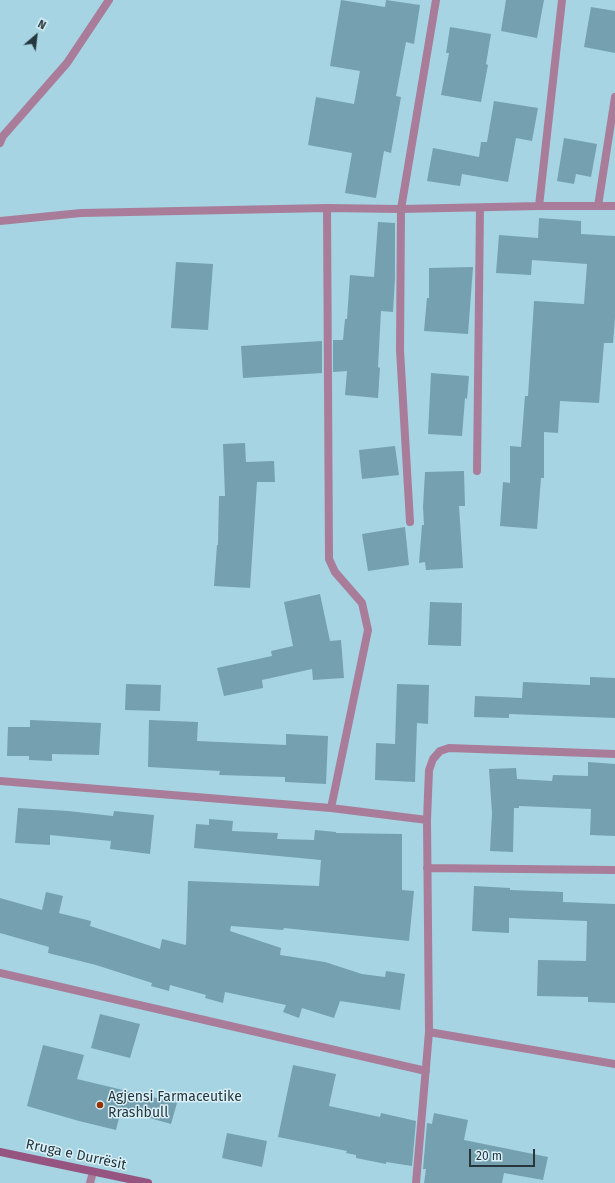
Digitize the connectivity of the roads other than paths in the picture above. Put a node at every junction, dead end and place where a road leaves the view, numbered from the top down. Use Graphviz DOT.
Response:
graph roads {
  1 [pos="109,0"];
  2 [pos="436,0"];
  3 [pos="562,0"];
  4 [pos="615,98"];
  5 [pos="0,143"];
  6 [pos="539,206"];
  7 [pos="598,206"];
  8 [pos="615,206"];
  9 [pos="327,208"];
  10 [pos="480,208"];
  11 [pos="401,209"];
  12 [pos="0,220"];
  13 [pos="477,471"];
  14 [pos="410,522"];
  15 [pos="615,754"];
  16 [pos="0,781"];
  17 [pos="331,808"];
  18 [pos="427,820"];
  19 [pos="427,868"];
  20 [pos="615,870"];
  21 [pos="0,974"];
  22 [pos="429,1032"];
  23 [pos="615,1064"];
  24 [pos="426,1071"];
  25 [pos="0,1152"];
  26 [pos="93,1172"];
  27 [pos="90,1183"];
  28 [pos="148,1183"];
  29 [pos="416,1183"];
  1 -- 5 [label="street"];
  2 -- 11 [label="street"];
  3 -- 6 [label="street"];
  4 -- 7 [label="street"];
  6 -- 7 [label="street"];
  6 -- 10 [label="street"];
  7 -- 8 [label="street"];
  9 -- 11 [label="street"];
  9 -- 12 [label="street"];
  9 -- 17 [label="street"];
  10 -- 11 [label="street"];
  10 -- 13 [label="street"];
  11 -- 14 [label="street"];
  15 -- 18 [label="street"];
  16 -- 17 [label="street"];
  17 -- 18 [label="street"];
  18 -- 19 [label="street"];
  19 -- 20 [label="street"];
  19 -- 22 [label="street"];
  21 -- 24 [label="street"];
  22 -- 23 [label="street"];
  22 -- 24 [label="street"];
  24 -- 29 [label="street"];
  25 -- 26 [label="main road, Rruga e Durrësit"];
  26 -- 27 [label="street"];
  26 -- 28 [label="main road, Rruga e Durrësit"];
}
